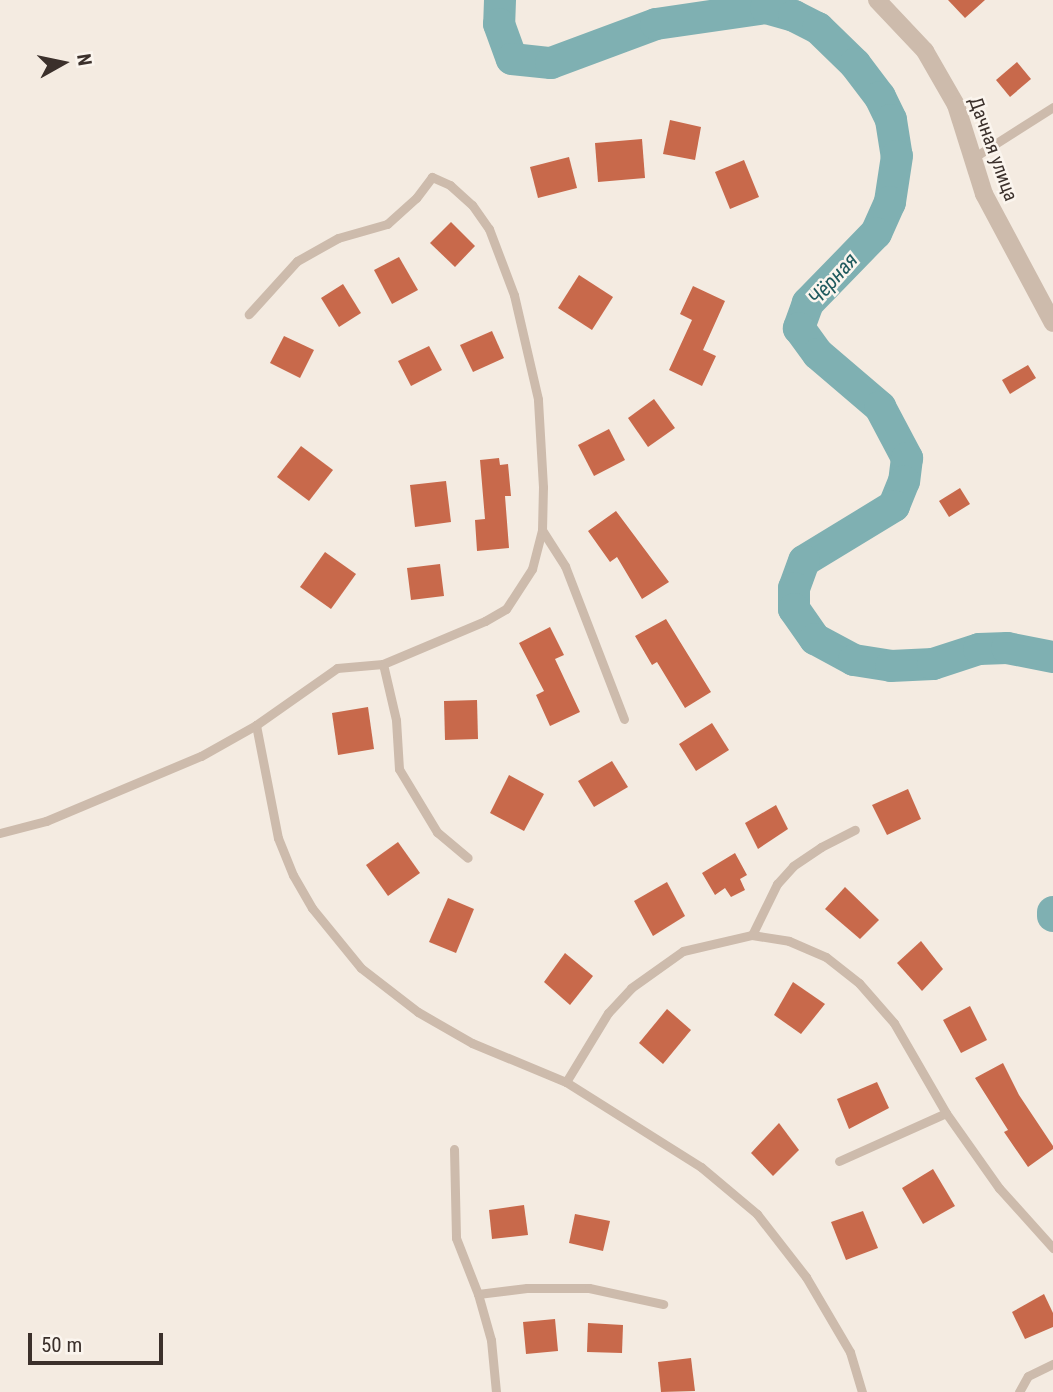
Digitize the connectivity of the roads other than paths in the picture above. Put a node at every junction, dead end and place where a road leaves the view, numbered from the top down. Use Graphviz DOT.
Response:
graph roads {
  1 [pos="877,0"];
  2 [pos="1053,107"];
  3 [pos="973,158"];
  4 [pos="249,314"];
  5 [pos="1053,323"];
  6 [pos="542,530"];
  7 [pos="383,664"];
  8 [pos="624,719"];
  9 [pos="256,725"];
  10 [pos="855,830"];
  11 [pos="0,833"];
  12 [pos="468,858"];
  13 [pos="752,935"];
  14 [pos="566,1082"];
  15 [pos="946,1113"];
  16 [pos="454,1149"];
  17 [pos="839,1161"];
  18 [pos="1053,1248"];
  19 [pos="478,1294"];
  20 [pos="663,1304"];
  21 [pos="1053,1364"];
  22 [pos="496,1392"];
  23 [pos="862,1392"];
  24 [pos="1019,1392"];
  1 -- 3 [label="street, Дачная улица"];
  2 -- 3 [label="lane"];
  3 -- 5 [label="street, Дачная улица"];
  4 -- 6 [label="lane"];
  6 -- 7 [label="lane"];
  6 -- 8 [label="lane"];
  7 -- 9 [label="lane"];
  7 -- 12 [label="lane"];
  9 -- 11 [label="lane"];
  9 -- 14 [label="lane"];
  10 -- 13 [label="lane"];
  13 -- 14 [label="lane"];
  13 -- 15 [label="lane"];
  14 -- 23 [label="lane"];
  15 -- 17 [label="lane"];
  15 -- 18 [label="lane"];
  16 -- 19 [label="lane"];
  19 -- 20 [label="lane"];
  19 -- 22 [label="lane"];
  21 -- 24 [label="lane"];
}
